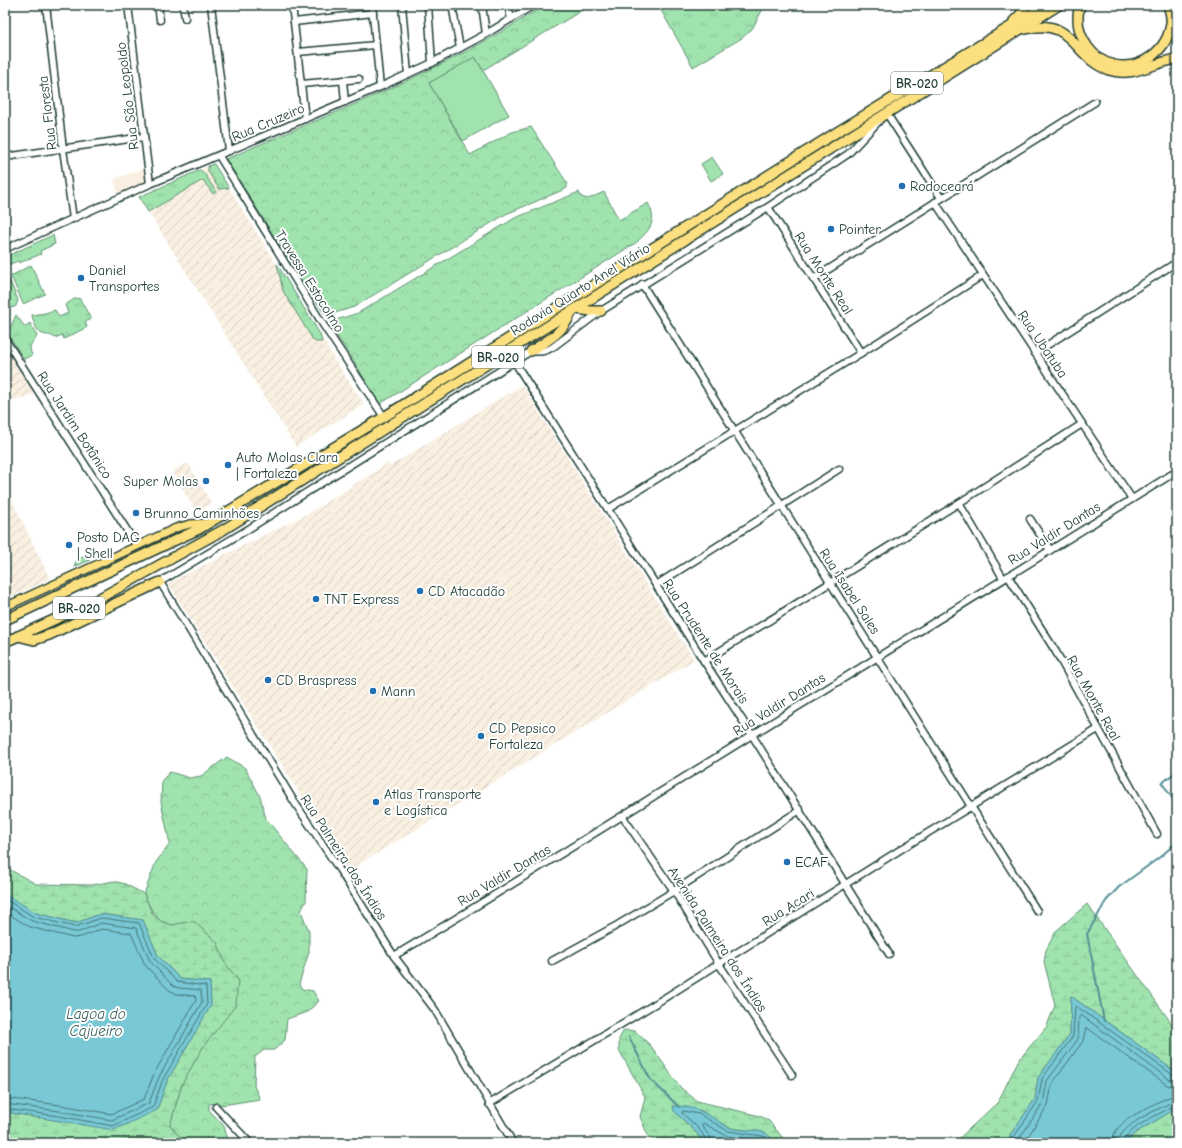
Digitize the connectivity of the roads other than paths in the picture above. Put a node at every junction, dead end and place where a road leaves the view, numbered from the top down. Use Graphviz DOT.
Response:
graph roads {
  1 [pos="46,5"];
  2 [pos="128,5"];
  3 [pos="158,5"];
  4 [pos="183,5"];
  5 [pos="211,5"];
  6 [pos="292,5"];
  7 [pos="372,5"];
  8 [pos="402,5"];
  9 [pos="428,5"];
  10 [pos="452,5"];
  11 [pos="482,5"];
  12 [pos="508,5"];
  13 [pos="534,5"];
  14 [pos="1026,5"];
  15 [pos="1046,5"];
  16 [pos="1059,5"];
  17 [pos="1080,5"];
  18 [pos="1169,5"];
  19 [pos="373,13"];
  20 [pos="1177,16"];
  21 [pos="184,18"];
  22 [pos="511,19"];
  23 [pos="160,20"];
  24 [pos="294,22"];
  25 [pos="486,34"];
  26 [pos="1000,38"];
  27 [pos="376,45"];
  28 [pos="460,48"];
  29 [pos="298,52"];
  30 [pos="1177,59"];
  31 [pos="432,63"];
  32 [pos="408,74"];
  33 [pos="359,78"];
  34 [pos="343,80"];
  35 [pos="301,84"];
  36 [pos="380,87"];
  37 [pos="345,102"];
  38 [pos="1095,102"];
  39 [pos="886,114"];
  40 [pos="305,119"];
  41 [pos="143,137"];
  42 [pos="63,149"];
  43 [pos="229,151"];
  44 [pos="219,156"];
  45 [pos="5,157"];
  46 [pos="150,184"];
  47 [pos="941,198"];
  48 [pos="935,202"];
  49 [pos="768,207"];
  50 [pos="73,219"];
  51 [pos="5,249"];
  52 [pos="1177,262"];
  53 [pos="983,275"];
  54 [pos="813,278"];
  55 [pos="642,284"];
  56 [pos="574,310"];
  57 [pos="601,311"];
  58 [pos="5,339"];
  59 [pos="531,350"];
  60 [pos="861,353"];
  61 [pos="1034,353"];
  62 [pos="514,361"];
  63 [pos="384,417"];
  64 [pos="1082,424"];
  65 [pos="735,430"];
  66 [pos="839,469"];
  67 [pos="1177,471"];
  68 [pos="1132,500"];
  69 [pos="958,503"];
  70 [pos="781,506"];
  71 [pos="608,509"];
  72 [pos="1030,519"];
  73 [pos="209,523"];
  74 [pos="137,546"];
  75 [pos="1050,550"];
  76 [pos="142,556"];
  77 [pos="151,570"];
  78 [pos="1006,577"];
  79 [pos="160,582"];
  80 [pos="829,582"];
  81 [pos="656,585"];
  82 [pos="5,607"];
  83 [pos="5,620"];
  84 [pos="18,636"];
  85 [pos="5,642"];
  86 [pos="878,658"];
  87 [pos="704,661"];
  88 [pos="1098,729"];
  89 [pos="752,735"];
  90 [pos="971,807"];
  91 [pos="800,810"];
  92 [pos="623,817"];
  93 [pos="1157,834"];
  94 [pos="846,885"];
  95 [pos="674,891"];
  96 [pos="1037,911"];
  97 [pos="889,954"];
  98 [pos="394,956"];
  99 [pos="552,961"];
  100 [pos="719,964"];
  101 [pos="792,1075"];
  102 [pos="489,1104"];
  103 [pos="216,1107"];
  104 [pos="250,1143"];
  105 [pos="513,1143"];
  1 -- 42 [label="street, Rua Floresta"];
  2 -- 41 [label="street, Rua São Leopoldo"];
  3 -- 23 [label="street"];
  4 -- 21 [label="street"];
  5 -- 43 [label="street"];
  6 -- 24 [label="street"];
  7 -- 19 [label="street"];
  8 -- 32 [label="street"];
  9 -- 31 [label="street"];
  10 -- 28 [label="street"];
  11 -- 25 [label="street"];
  12 -- 22 [label="street"];
  13 -- 22 [label="street, Rua Cruzeiro"];
  14 -- 26 [label="highway"];
  15 -- 26 [label="highway, Rodovia Quarto Anel Viário / BR-020"];
  16 -- 26 [label="highway, Rodovia Quarto Anel Viário / BR-020"];
  17 -- 18 [label="highway"];
  18 -- 20 [label="main road"];
  19 -- 24 [label="street"];
  19 -- 27 [label="street"];
  22 -- 25 [label="street, Rua Cruzeiro"];
  24 -- 29 [label="street"];
  25 -- 28 [label="street, Rua Cruzeiro"];
  26 -- 30 [label="highway"];
  26 -- 39 [label="highway, Rodovia Quarto Anel Viário / BR-020"];
  26 -- 63 [label="highway, Rodovia Quarto Anel Viário / BR-020"];
  27 -- 29 [label="street"];
  27 -- 36 [label="street"];
  28 -- 31 [label="street, Rua Cruzeiro"];
  29 -- 35 [label="street"];
  31 -- 32 [label="street, Rua Cruzeiro"];
  32 -- 36 [label="street, Rua Cruzeiro"];
  33 -- 34 [label="street"];
  34 -- 35 [label="street"];
  34 -- 37 [label="street"];
  35 -- 40 [label="street"];
  36 -- 37 [label="street, Rua Cruzeiro"];
  37 -- 40 [label="street, Rua Cruzeiro"];
  38 -- 47 [label="street"];
  39 -- 47 [label="street"];
  39 -- 49 [label="street"];
  39 -- 56 [label="highway, Rodovia Quarto Anel Viário / BR-020"];
  40 -- 43 [label="street, Rua Cruzeiro"];
  41 -- 42 [label="street"];
  41 -- 46 [label="street, Rua São Leopoldo"];
  42 -- 45 [label="street"];
  42 -- 50 [label="street, Rua Floresta"];
  43 -- 44 [label="street, Rua Cruzeiro"];
  44 -- 46 [label="street, Rua Cruzeiro"];
  44 -- 63 [label="street, Travessa Estocolmo"];
  46 -- 50 [label="street, Rua Cruzeiro"];
  47 -- 48 [label="street"];
  48 -- 53 [label="street, Rua Ubatuba"];
  48 -- 54 [label="street"];
  49 -- 54 [label="street, Rua Monte Real"];
  49 -- 55 [label="street"];
  50 -- 51 [label="street, Rua Cruzeiro"];
  52 -- 61 [label="street"];
  53 -- 60 [label="street"];
  53 -- 61 [label="street, Rua Ubatuba"];
  54 -- 60 [label="street, Rua Monte Real"];
  55 -- 57 [label="street"];
  55 -- 65 [label="street, Rua Isabel Sales"];
  56 -- 57 [label="highway"];
  56 -- 59 [label="highway"];
  56 -- 77 [label="highway, Rodovia Quarto Anel Viário / BR-020"];
  57 -- 59 [label="street"];
  58 -- 74 [label="street, Rua Jardim Botânico"];
  59 -- 62 [label="street"];
  60 -- 65 [label="street"];
  61 -- 64 [label="street, Rua Ubatuba"];
  62 -- 71 [label="street, Rua Prudente de Morais"];
  62 -- 79 [label="street"];
  63 -- 73 [label="highway, Rodovia Quarto Anel Viário / BR-020"];
  64 -- 68 [label="street, Rua Ubatuba"];
  64 -- 69 [label="street"];
  65 -- 70 [label="street, Rua Isabel Sales"];
  65 -- 71 [label="street"];
  66 -- 70 [label="street"];
  67 -- 68 [label="street, Rua Valdir Dantas"];
  68 -- 75 [label="street, Rua Valdir Dantas"];
  69 -- 78 [label="street, Rua Monte Real"];
  69 -- 80 [label="street"];
  70 -- 80 [label="street, Rua Isabel Sales"];
  70 -- 81 [label="street"];
  71 -- 81 [label="street, Rua Prudente de Morais"];
  72 -- 75 [label="street"];
  73 -- 74 [label="main road, BR-020"];
  73 -- 76 [label="highway, Rodovia Quarto Anel Viário / BR-020"];
  74 -- 82 [label="main road, BR-020"];
  75 -- 78 [label="street, Rua Valdir Dantas"];
  76 -- 77 [label="highway"];
  76 -- 83 [label="highway, Rodovia Quarto Anel Viário / BR-020"];
  77 -- 84 [label="highway, Rodovia Quarto Anel Viário / BR-020"];
  78 -- 86 [label="street, Rua Valdir Dantas"];
  78 -- 88 [label="street, Rua Monte Real"];
  79 -- 84 [label="highway"];
  79 -- 98 [label="street, Rua Palmeira dos Índios"];
  80 -- 86 [label="street, Rua Isabel Sales"];
  80 -- 87 [label="street"];
  81 -- 87 [label="street, Rua Prudente de Morais"];
  84 -- 85 [label="highway, Rodovia Quarto Anel Viário / BR-020"];
  86 -- 89 [label="street, Rua Valdir Dantas"];
  86 -- 90 [label="street, Rua Isabel Sales"];
  87 -- 89 [label="street, Rua Prudente de Morais"];
  88 -- 90 [label="street, Rua Acari"];
  88 -- 93 [label="street, Rua Monte Real"];
  89 -- 91 [label="street, Rua Prudente de Morais"];
  89 -- 92 [label="street, Rua Valdir Dantas"];
  90 -- 94 [label="street, Rua Acari"];
  90 -- 96 [label="street, Rua Isabel Sales"];
  91 -- 94 [label="street, Rua Prudente de Morais"];
  91 -- 95 [label="street"];
  92 -- 95 [label="street, Avenida Palmeira dos Índios"];
  92 -- 98 [label="street, Rua Valdir Dantas"];
  94 -- 97 [label="street, Rua Prudente de Morais"];
  94 -- 100 [label="street, Rua Acari"];
  95 -- 99 [label="street"];
  95 -- 100 [label="street, Avenida Palmeira dos Índios"];
  98 -- 102 [label="street, Rua Palmeira dos Índios"];
  100 -- 101 [label="street, Avenida Palmeira dos Índios"];
  100 -- 102 [label="street, Rua Acari"];
  102 -- 105 [label="street, Rua Palmeira dos Índios"];
  103 -- 104 [label="street"];
}
